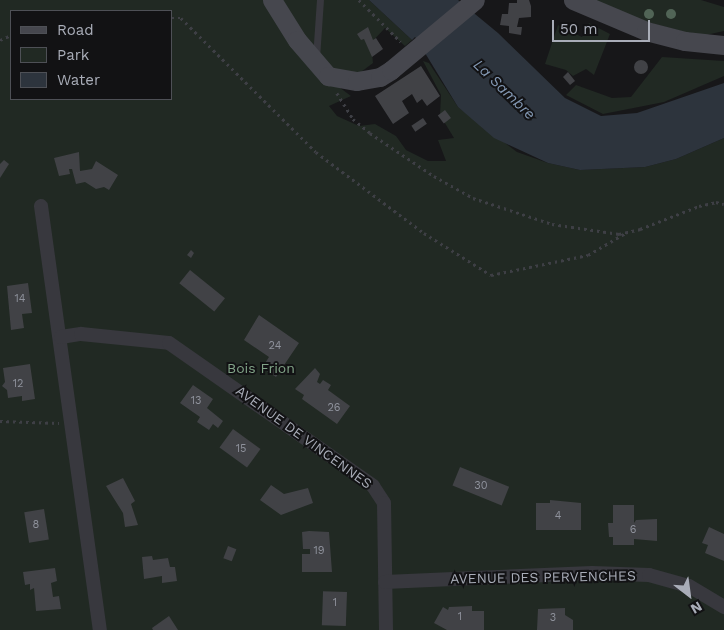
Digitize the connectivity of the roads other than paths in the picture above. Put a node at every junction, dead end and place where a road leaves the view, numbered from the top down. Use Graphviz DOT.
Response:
graph roads {
  1 [pos="272,0"];
  2 [pos="320,0"];
  3 [pos="573,0"];
  4 [pos="471,3"];
  5 [pos="724,45"];
  6 [pos="322,70"];
  7 [pos="41,206"];
  8 [pos="61,337"];
  9 [pos="385,582"];
  10 [pos="724,607"];
  11 [pos="100,630"];
  12 [pos="386,630"];
  1 -- 6 [label="main road"];
  2 -- 6 [label="lane"];
  3 -- 5 [label="main road"];
  4 -- 6 [label="main road"];
  7 -- 8 [label="street"];
  8 -- 9 [label="street, AVENUE DE VINCENNES"];
  8 -- 11 [label="street"];
  9 -- 10 [label="street, AVENUE DES PERVENCHES"];
  9 -- 12 [label="street, AVENUE DE VINCENNES"];
}
